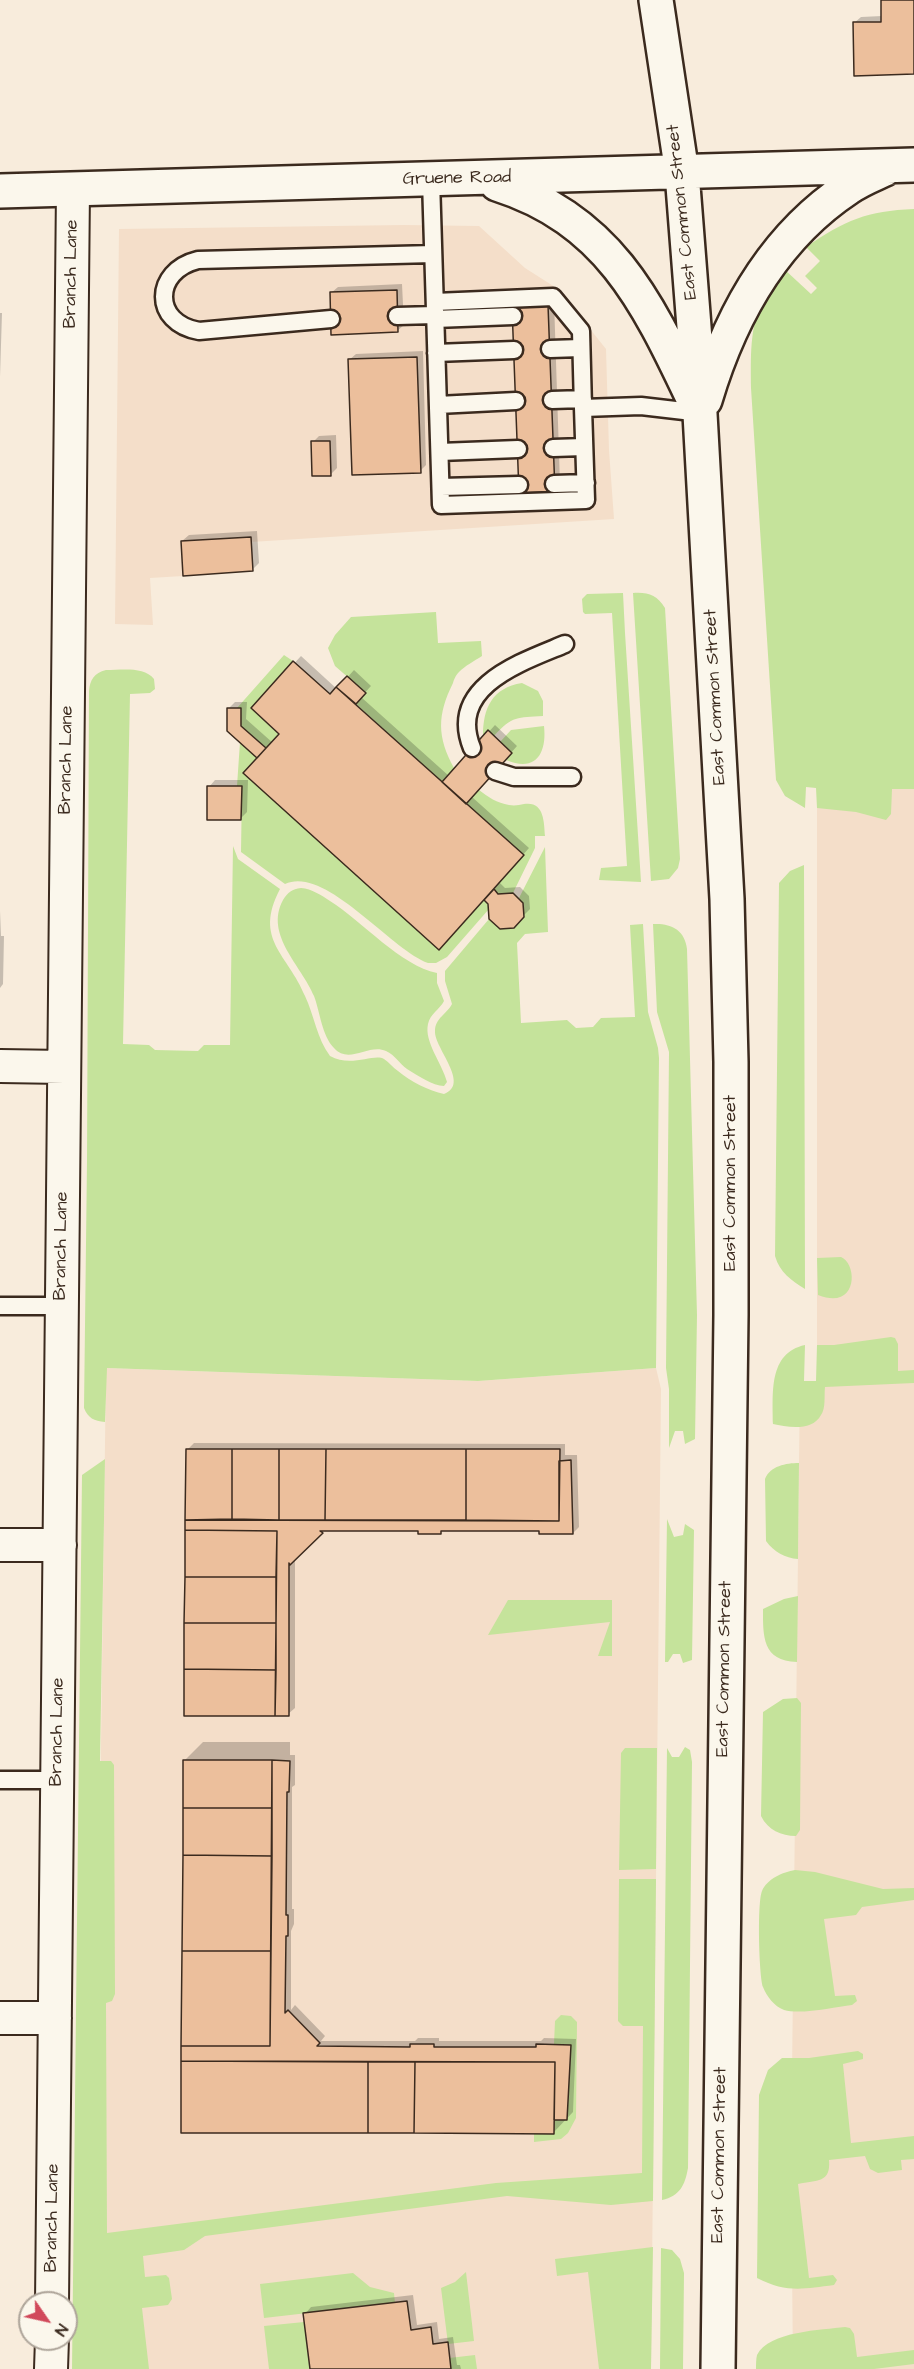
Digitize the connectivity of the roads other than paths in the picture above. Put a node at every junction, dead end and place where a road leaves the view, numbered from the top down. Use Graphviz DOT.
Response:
graph roads {
  1 [pos="656,0"];
  2 [pos="903,165"];
  3 [pos="682,173"];
  4 [pos="481,178"];
  5 [pos="430,180"];
  6 [pos="73,189"];
  7 [pos="0,191"];
  8 [pos="433,254"];
  9 [pos="435,312"];
  10 [pos="567,314"];
  11 [pos="549,315"];
  12 [pos="397,316"];
  13 [pos="513,316"];
  14 [pos="331,319"];
  15 [pos="581,348"];
  16 [pos="550,349"];
  17 [pos="514,351"];
  18 [pos="436,353"];
  19 [pos="552,400"];
  20 [pos="516,401"];
  21 [pos="583,404"];
  22 [pos="438,405"];
  23 [pos="701,413"];
  24 [pos="584,447"];
  25 [pos="553,448"];
  26 [pos="518,449"];
  27 [pos="440,452"];
  28 [pos="554,483"];
  29 [pos="586,483"];
  30 [pos="519,484"];
  31 [pos="441,488"];
  32 [pos="565,644"];
  33 [pos="472,748"];
  34 [pos="495,771"];
  35 [pos="572,777"];
  36 [pos="0,1066"];
  37 [pos="64,1067"];
  38 [pos="0,1305"];
  39 [pos="62,1306"];
  40 [pos="0,1545"];
  41 [pos="60,1545"];
  42 [pos="0,1780"];
  43 [pos="57,1780"];
  44 [pos="0,2018"];
  45 [pos="55,2018"];
  46 [pos="52,2291"];
  47 [pos="51,2351"];
  48 [pos="51,2369"];
  49 [pos="718,2369"];
  1 -- 3 [label="main road, East Common Street"];
  2 -- 3 [label="main road, Gruene Road"];
  2 -- 23 [label="main road"];
  3 -- 4 [label="main road, Gruene Road"];
  3 -- 23 [label="main road, East Common Street"];
  4 -- 5 [label="main road, Gruene Road"];
  4 -- 23 [label="main road"];
  5 -- 6 [label="main road, Gruene Road"];
  5 -- 8 [label="lane"];
  6 -- 7 [label="main road, Gruene Road"];
  6 -- 37 [label="street, Branch Lane"];
  8 -- 9 [label="lane"];
  8 -- 14 [label="lane"];
  9 -- 10 [label="lane"];
  9 -- 12 [label="lane"];
  9 -- 13 [label="lane"];
  9 -- 18 [label="lane"];
  10 -- 11 [label="lane"];
  10 -- 15 [label="lane"];
  15 -- 16 [label="lane"];
  15 -- 21 [label="lane"];
  17 -- 18 [label="lane"];
  18 -- 22 [label="lane"];
  19 -- 21 [label="lane"];
  20 -- 22 [label="lane"];
  21 -- 23 [label="lane"];
  21 -- 24 [label="lane"];
  22 -- 27 [label="lane"];
  23 -- 49 [label="main road, East Common Street"];
  24 -- 25 [label="lane"];
  24 -- 29 [label="lane"];
  26 -- 27 [label="lane"];
  27 -- 31 [label="lane"];
  28 -- 29 [label="lane"];
  29 -- 31 [label="lane"];
  30 -- 31 [label="lane"];
  32 -- 33 [label="lane"];
  34 -- 35 [label="lane"];
  36 -- 37 [label="street"];
  37 -- 39 [label="street, Branch Lane"];
  38 -- 39 [label="lane"];
  39 -- 41 [label="street, Branch Lane"];
  40 -- 41 [label="street"];
  41 -- 43 [label="street, Branch Lane"];
  42 -- 43 [label="lane"];
  43 -- 45 [label="street, Branch Lane"];
  44 -- 45 [label="street"];
  45 -- 46 [label="street, Branch Lane"];
  47 -- 48 [label="street"];
}
